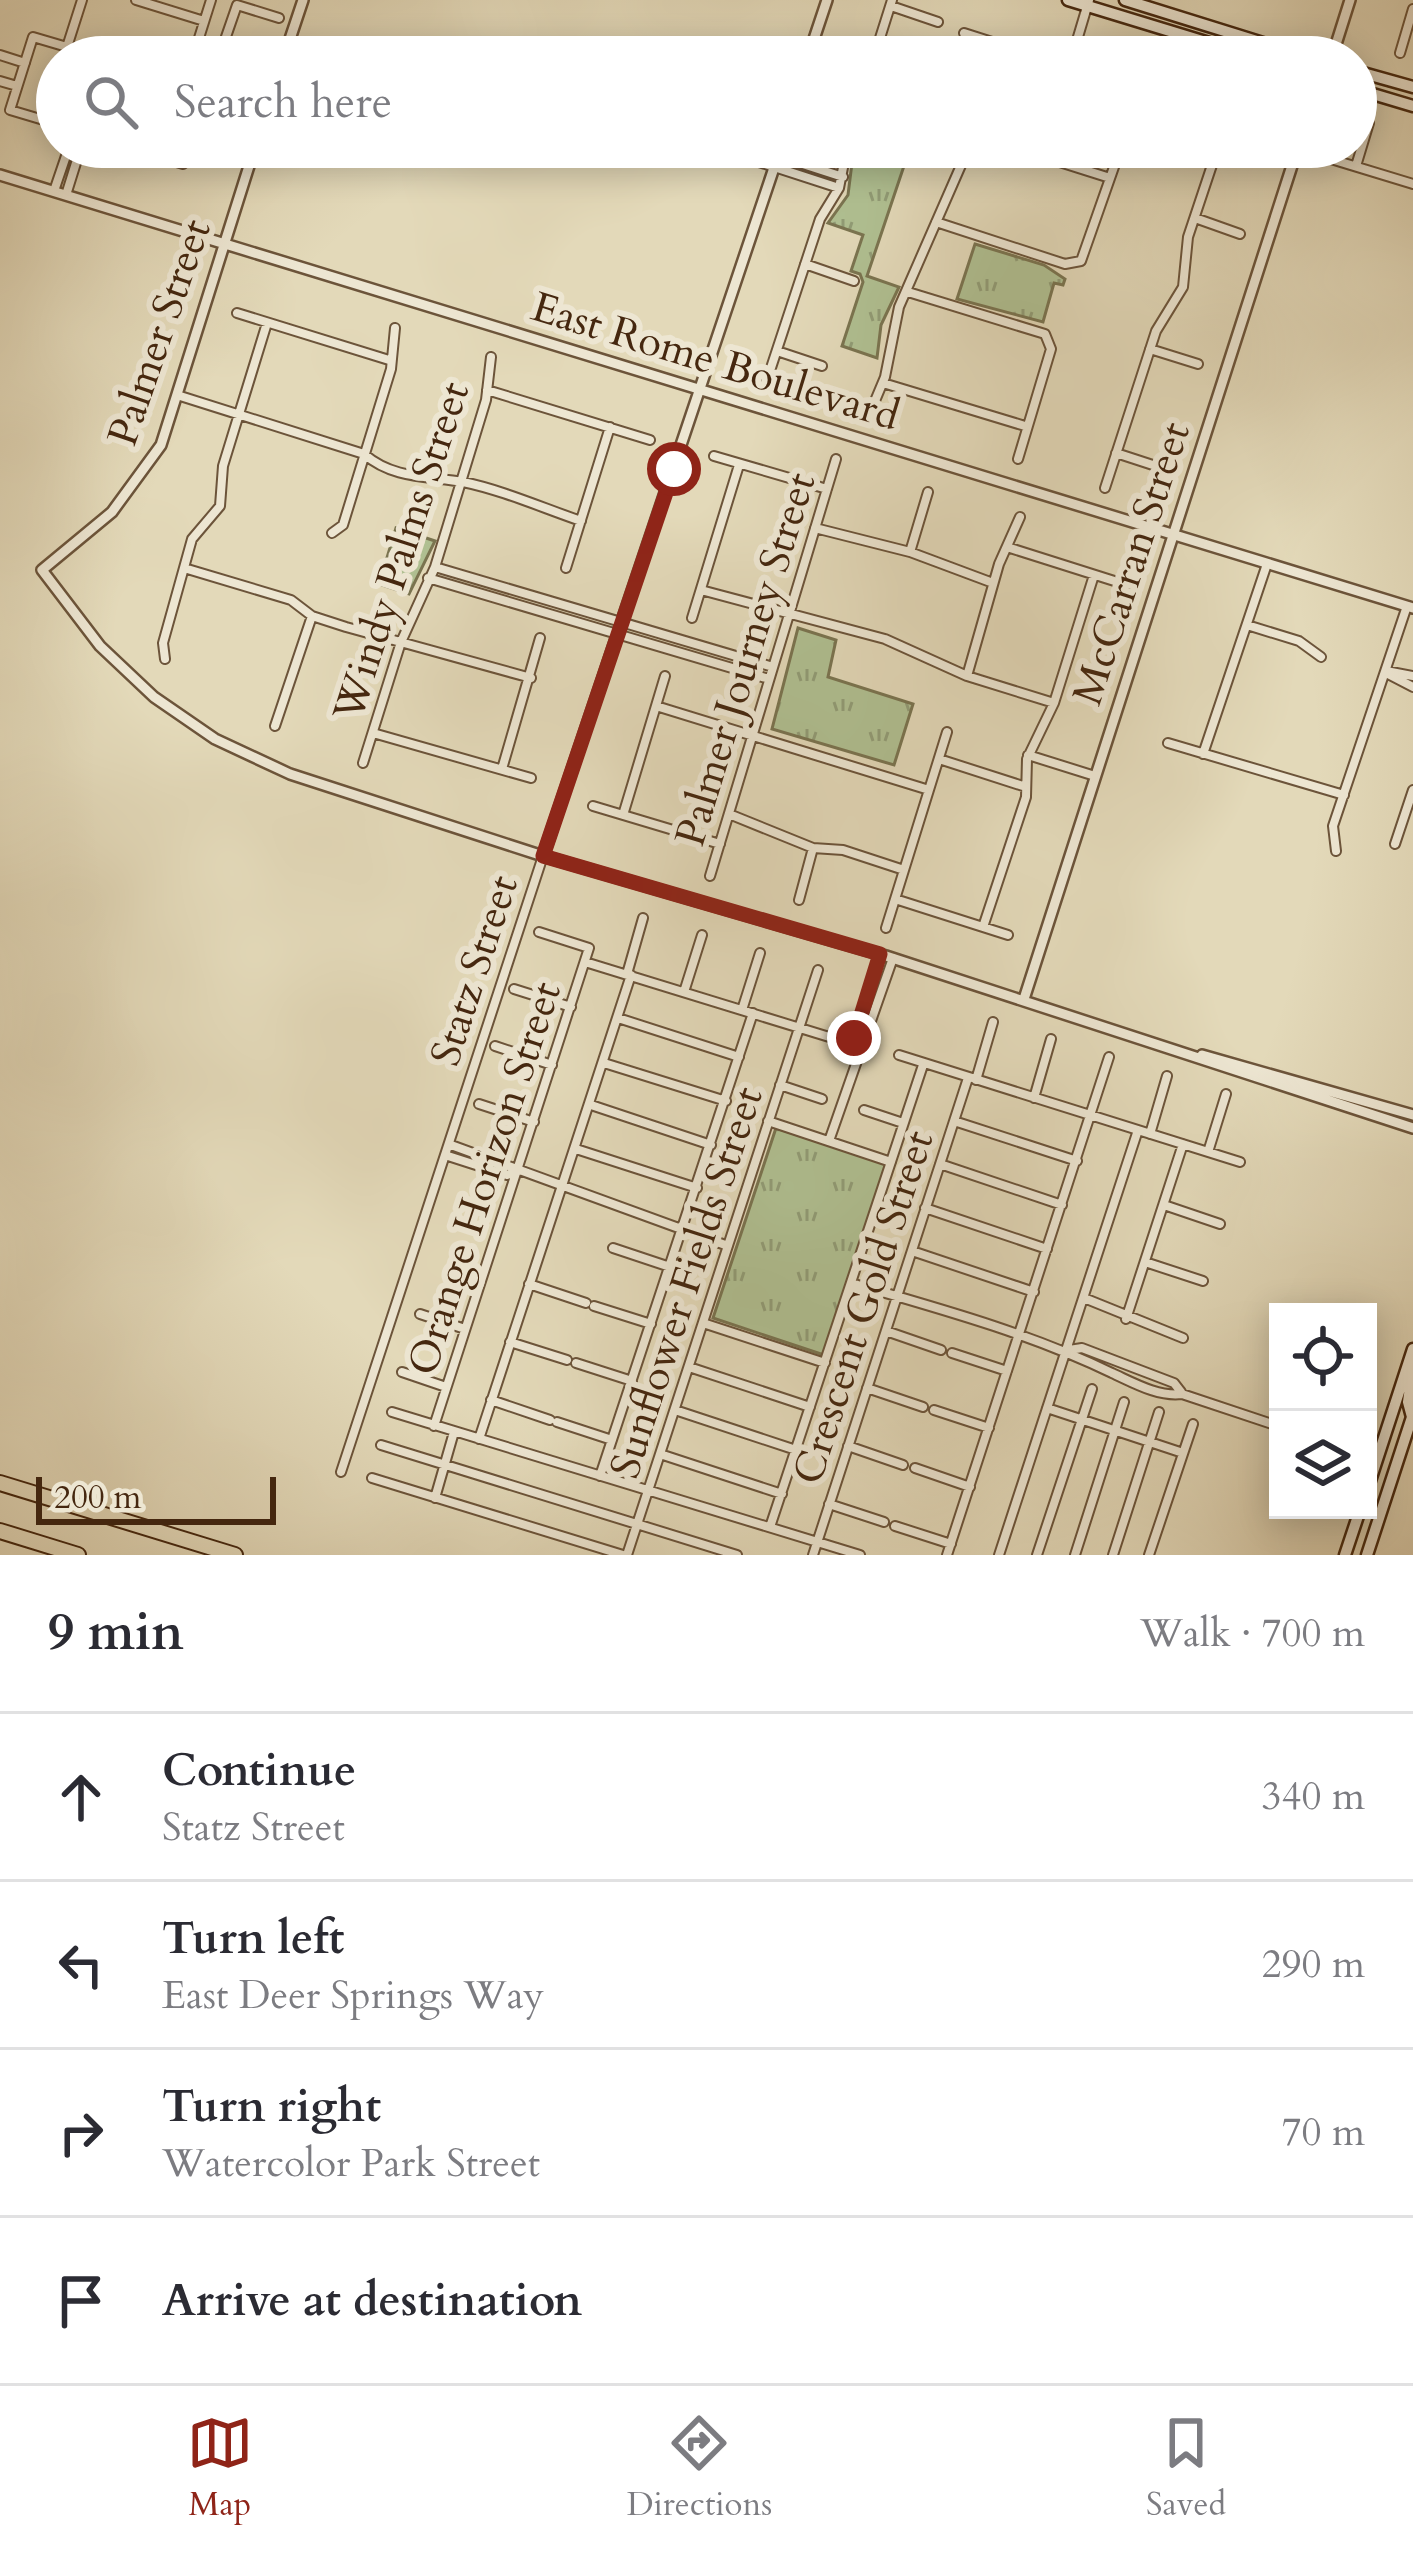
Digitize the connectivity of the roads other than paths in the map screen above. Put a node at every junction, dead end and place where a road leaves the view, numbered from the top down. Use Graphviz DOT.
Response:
graph roads {
  1 [pos="82,0"];
  2 [pos="136,0"];
  3 [pos="212,0"];
  4 [pos="303,0"];
  5 [pos="826,0"];
  6 [pos="1068,0"];
  7 [pos="1125,0"];
  8 [pos="1351,0"];
  9 [pos="891,3"];
  10 [pos="1088,3"];
  11 [pos="1413,9"];
  12 [pos="279,18"];
  13 [pos="1411,21"];
  14 [pos="204,22"];
  15 [pos="938,22"];
  16 [pos="964,33"];
  17 [pos="71,36"];
  18 [pos="200,36"];
  19 [pos="226,36"];
  20 [pos="291,36"];
  21 [pos="815,36"];
  22 [pos="881,36"];
  23 [pos="973,36"];
  24 [pos="1078,36"];
  25 [pos="1189,36"];
  26 [pos="1237,36"];
  27 [pos="1339,36"];
  28 [pos="36,38"];
  29 [pos="1400,53"];
  30 [pos="0,55"];
  31 [pos="25,63"];
  32 [pos="1377,77"];
  33 [pos="0,81"];
  34 [pos="17,86"];
  35 [pos="1413,87"];
  36 [pos="1377,95"];
  37 [pos="1413,106"];
  38 [pos="36,118"];
  39 [pos="64,168"];
  40 [pos="71,168"];
  41 [pos="248,168"];
  42 [pos="774,168"];
  43 [pos="800,168"];
  44 [pos="814,168"];
  45 [pos="844,168"];
  46 [pos="960,168"];
  47 [pos="1078,168"];
  48 [pos="1114,168"];
  49 [pos="1211,168"];
  50 [pos="1292,168"];
  51 [pos="1362,168"];
  52 [pos="0,175"];
  53 [pos="843,177"];
  54 [pos="1110,178"];
  55 [pos="1413,184"];
  56 [pos="839,188"];
  57 [pos="60,193"];
  58 [pos="1195,218"];
  59 [pos="936,222"];
  60 [pos="1240,233"];
  61 [pos="224,243"];
  62 [pos="805,264"];
  63 [pos="854,281"];
  64 [pos="908,292"];
  65 [pos="237,314"];
  66 [pos="267,323"];
  67 [pos="395,328"];
  68 [pos="1150,349"];
  69 [pos="777,351"];
  70 [pos="491,357"];
  71 [pos="389,361"];
  72 [pos="1198,364"];
  73 [pos="822,366"];
  74 [pos="883,382"];
  75 [pos="765,386"];
  76 [pos="700,389"];
  77 [pos="488,390"];
  78 [pos="178,395"];
  79 [pos="872,408"];
  80 [pos="238,415"];
  81 [pos="1025,426"];
  82 [pos="610,427"];
  83 [pos="650,440"];
  84 [pos="1116,453"];
  85 [pos="364,454"];
  86 [pos="714,456"];
  87 [pos="836,458"];
  88 [pos="1018,459"];
  89 [pos="739,465"];
  90 [pos="1162,468"];
  91 [pos="461,482"];
  92 [pos="1105,488"];
  93 [pos="827,489"];
  94 [pos="928,492"];
  95 [pos="1020,518"];
  96 [pos="581,520"];
  97 [pos="815,528"];
  98 [pos="332,533"];
  99 [pos="1174,536"];
  100 [pos="1010,548"];
  101 [pos="910,552"];
  102 [pos="1267,564"];
  103 [pos="435,567"];
  104 [pos="184,568"];
  105 [pos="566,568"];
  106 [pos="1094,575"];
  107 [pos="428,578"];
  108 [pos="993,583"];
  109 [pos="1127,585"];
  110 [pos="701,590"];
  111 [pos="1410,608"];
  112 [pos="789,615"];
  113 [pos="312,616"];
  114 [pos="692,618"];
  115 [pos="624,625"];
  116 [pos="1247,625"];
  117 [pos="540,638"];
  118 [pos="620,638"];
  119 [pos="401,642"];
  120 [pos="1321,657"];
  121 [pos="165,659"];
  122 [pos="773,667"];
  123 [pos="1385,671"];
  124 [pos="665,676"];
  125 [pos="967,676"];
  126 [pos="1413,676"];
  127 [pos="531,678"];
  128 [pos="770,679"];
  129 [pos="1413,687"];
  130 [pos="1054,703"];
  131 [pos="656,706"];
  132 [pos="275,726"];
  133 [pos="947,732"];
  134 [pos="373,733"];
  135 [pos="752,736"];
  136 [pos="1168,743"];
  137 [pos="1203,754"];
  138 [pos="1028,755"];
  139 [pos="939,759"];
  140 [pos="363,763"];
  141 [pos="502,769"];
  142 [pos="1095,776"];
  143 [pos="531,778"];
  144 [pos="1026,787"];
  145 [pos="929,790"];
  146 [pos="1413,790"];
  147 [pos="1344,795"];
  148 [pos="593,806"];
  149 [pos="729,814"];
  150 [pos="623,815"];
  151 [pos="1409,816"];
  152 [pos="720,844"];
  153 [pos="1395,844"];
  154 [pos="813,848"];
  155 [pos="1336,851"];
  156 [pos="543,856"];
  157 [pos="904,870"];
  158 [pos="710,876"];
  159 [pos="895,899"];
  160 [pos="799,900"];
  161 [pos="644,918"];
  162 [pos="983,927"];
  163 [pos="886,928"];
  164 [pos="539,932"];
  165 [pos="702,935"];
  166 [pos="1008,935"];
  167 [pos="760,953"];
  168 [pos="880,954"];
  169 [pos="893,958"];
  170 [pos="585,962"];
  171 [pos="818,970"];
  172 [pos="629,975"];
  173 [pos="514,989"];
  174 [pos="684,992"];
  175 [pos="1024,999"];
  176 [pos="571,1007"];
  177 [pos="748,1011"];
  178 [pos="618,1018"];
  179 [pos="993,1022"];
  180 [pos="800,1028"];
  181 [pos="1052,1039"];
  182 [pos="839,1040"];
  183 [pos="495,1046"];
  184 [pos="1179,1050"];
  185 [pos="899,1055"];
  186 [pos="739,1057"];
  187 [pos="856,1057"];
  188 [pos="1109,1057"];
  189 [pos="604,1063"];
  190 [pos="552,1065"];
  191 [pos="922,1065"];
  192 [pos="1167,1076"];
  193 [pos="972,1079"];
  194 [pos="780,1085"];
  195 [pos="1226,1094"];
  196 [pos="1034,1098"];
  197 [pos="822,1099"];
  198 [pos="726,1101"];
  199 [pos="479,1104"];
  200 [pos="591,1105"];
  201 [pos="863,1110"];
  202 [pos="1413,1115"];
  203 [pos="1091,1116"];
  204 [pos="769,1121"];
  205 [pos="954,1121"];
  206 [pos="534,1122"];
  207 [pos="903,1124"];
  208 [pos="1413,1128"];
  209 [pos="1138,1130"];
  210 [pos="1150,1134"];
  211 [pos="830,1142"];
  212 [pos="712,1144"];
  213 [pos="1183,1144"];
  214 [pos="451,1145"];
  215 [pos="575,1149"];
  216 [pos="1208,1152"];
  217 [pos="448,1156"];
  218 [pos="1077,1161"];
  219 [pos="891,1162"];
  220 [pos="1240,1162"];
  221 [pos="940,1164"];
  222 [pos="518,1170"];
  223 [pos="562,1186"];
  224 [pos="697,1188"];
  225 [pos="1062,1205"];
  226 [pos="1164,1205"];
  227 [pos="925,1208"];
  228 [pos="1220,1224"];
  229 [pos="682,1230"];
  230 [pos="728,1246"];
  231 [pos="613,1248"];
  232 [pos="1048,1249"];
  233 [pos="912,1251"];
  234 [pos="1145,1262"];
  235 [pos="670,1267"];
  236 [pos="1203,1281"];
  237 [pos="851,1283"];
  238 [pos="530,1284"];
  239 [pos="1034,1292"];
  240 [pos="896,1296"];
  241 [pos="1084,1298"];
  242 [pos="419,1314"];
  243 [pos="1126,1319"];
  244 [pos="703,1323"];
  245 [pos="651,1324"];
  246 [pos="465,1329"];
  247 [pos="885,1331"];
  248 [pos="1020,1334"];
  249 [pos="1183,1338"];
  250 [pos="510,1342"];
  251 [pos="1413,1349"];
  252 [pos="941,1350"];
  253 [pos="1066,1350"];
  254 [pos="952,1352"];
  255 [pos="825,1363"];
  256 [pos="1413,1363"];
  257 [pos="689,1366"];
  258 [pos="1007,1371"];
  259 [pos="402,1372"];
  260 [pos="632,1381"];
  261 [pos="446,1387"];
  262 [pos="867,1388"];
  263 [pos="1092,1389"];
  264 [pos="491,1400"];
  265 [pos="1124,1402"];
  266 [pos="810,1407"];
  267 [pos="1047,1408"];
  268 [pos="675,1410"];
  269 [pos="392,1412"];
  270 [pos="1160,1412"];
  271 [pos="1413,1416"];
  272 [pos="1082,1419"];
  273 [pos="1269,1423"];
  274 [pos="1192,1424"];
  275 [pos="434,1426"];
  276 [pos="988,1429"];
  277 [pos="1116,1431"];
  278 [pos="454,1432"];
  279 [pos="479,1439"];
  280 [pos="612,1440"];
  281 [pos="1150,1442"];
  282 [pos="381,1445"];
  283 [pos="1377,1445"];
  284 [pos="848,1446"];
  285 [pos="796,1450"];
  286 [pos="1183,1453"];
  287 [pos="660,1454"];
  288 [pos="444,1465"];
  289 [pos="903,1465"];
  290 [pos="915,1468"];
  291 [pos="341,1472"];
  292 [pos="600,1476"];
  293 [pos="371,1478"];
  294 [pos="0,1480"];
  295 [pos="970,1487"];
  296 [pos="648,1490"];
  297 [pos="782,1494"];
  298 [pos="435,1498"];
  299 [pos="829,1504"];
  300 [pos="1357,1519"];
  301 [pos="884,1522"];
  302 [pos="637,1525"];
  303 [pos="896,1526"];
  304 [pos="770,1527"];
  305 [pos="0,1532"];
  306 [pos="818,1542"];
  307 [pos="951,1544"];
  308 [pos="78,1555"];
  309 [pos="235,1555"];
  310 [pos="625,1555"];
  311 [pos="736,1555"];
  312 [pos="813,1555"];
  313 [pos="860,1555"];
  314 [pos="947,1555"];
  315 [pos="999,1555"];
  316 [pos="1037,1555"];
  317 [pos="1076,1555"];
  318 [pos="1113,1555"];
  319 [pos="1148,1555"];
  320 [pos="1346,1555"];
  321 [pos="1367,1555"];
  1 -- 17 [label="street"];
  2 -- 14 [label="street"];
  3 -- 14 [label="street"];
  4 -- 20 [label="street"];
  5 -- 21 [label="street"];
  6 -- 10 [label="main road"];
  7 -- 26 [label="main road"];
  8 -- 27 [label="street"];
  9 -- 15 [label="street"];
  9 -- 22 [label="street"];
  10 -- 24 [label="street"];
  10 -- 25 [label="main road"];
  11 -- 13 [label="street"];
  12 -- 19 [label="street"];
  13 -- 29 [label="street"];
  14 -- 18 [label="street"];
  16 -- 23 [label="street"];
  28 -- 31 [label="street"];
  30 -- 31 [label="street"];
  31 -- 34 [label="street"];
  32 -- 35 [label="main road"];
  33 -- 34 [label="street"];
  34 -- 38 [label="street"];
  36 -- 37 [label="main road"];
  39 -- 57 [label="street"];
  40 -- 57 [label="street"];
  41 -- 61 [label="street, Palmer Street"];
  42 -- 76 [label="street, Statz Street"];
  43 -- 56 [label="street"];
  44 -- 53 [label="street"];
  45 -- 53 [label="street"];
  46 -- 59 [label="street"];
  47 -- 54 [label="street"];
  48 -- 54 [label="street"];
  49 -- 58 [label="street"];
  50 -- 99 [label="street, McCarran Street"];
  51 -- 55 [label="street"];
  52 -- 57 [label="street, East Rome Boulevard"];
  53 -- 56 [label="street"];
  54 -- 59 [label="street"];
  56 -- 62 [label="street"];
  57 -- 61 [label="street, East Rome Boulevard"];
  58 -- 60 [label="street"];
  58 -- 68 [label="street"];
  59 -- 64 [label="street"];
  61 -- 76 [label="street, East Rome Boulevard"];
  61 -- 78 [label="street, Palmer Street"];
  62 -- 63 [label="street"];
  62 -- 69 [label="street"];
  64 -- 74 [label="street"];
  64 -- 81 [label="street"];
  65 -- 66 [label="street"];
  66 -- 71 [label="street"];
  66 -- 80 [label="street"];
  67 -- 71 [label="street"];
  68 -- 72 [label="street"];
  68 -- 84 [label="street"];
  69 -- 73 [label="street"];
  69 -- 75 [label="street"];
  70 -- 77 [label="street, Windy Palms Street"];
  71 -- 85 [label="street"];
  74 -- 79 [label="street"];
  74 -- 81 [label="street"];
  76 -- 99 [label="street, East Rome Boulevard"];
  76 -- 115 [label="street, Statz Street"];
  77 -- 82 [label="street"];
  77 -- 91 [label="street, Windy Palms Street"];
  78 -- 80 [label="street"];
  78 -- 156 [label="street, Palmer Street"];
  80 -- 85 [label="street"];
  80 -- 104 [label="street"];
  81 -- 88 [label="street"];
  82 -- 83 [label="street"];
  82 -- 96 [label="street"];
  84 -- 90 [label="street"];
  84 -- 92 [label="street"];
  85 -- 91 [label="street"];
  85 -- 98 [label="street"];
  86 -- 89 [label="street"];
  87 -- 93 [label="street, Palmer Journey Street"];
  89 -- 93 [label="street"];
  89 -- 110 [label="street"];
  91 -- 96 [label="street"];
  91 -- 103 [label="street, Windy Palms Street"];
  93 -- 97 [label="street, Palmer Journey Street"];
  94 -- 101 [label="street"];
  95 -- 100 [label="street"];
  96 -- 105 [label="street"];
  97 -- 101 [label="street"];
  97 -- 112 [label="street, Palmer Journey Street"];
  99 -- 102 [label="street, East Rome Boulevard"];
  99 -- 142 [label="street, McCarran Street"];
  100 -- 106 [label="street"];
  100 -- 108 [label="street"];
  101 -- 108 [label="street"];
  102 -- 111 [label="street, East Rome Boulevard"];
  102 -- 116 [label="street"];
  103 -- 107 [label="street, Windy Palms Street"];
  103 -- 115 [label="street"];
  104 -- 113 [label="street"];
  104 -- 121 [label="street"];
  106 -- 109 [label="street"];
  106 -- 130 [label="street"];
  107 -- 118 [label="street"];
  107 -- 119 [label="street, Windy Palms Street"];
  108 -- 125 [label="street"];
  110 -- 112 [label="street"];
  110 -- 114 [label="street"];
  111 -- 123 [label="street"];
  112 -- 122 [label="street, Palmer Journey Street"];
  112 -- 125 [label="street"];
  113 -- 119 [label="street"];
  113 -- 132 [label="street"];
  115 -- 118 [label="street, Statz Street"];
  115 -- 122 [label="street"];
  116 -- 120 [label="street"];
  116 -- 137 [label="street"];
  117 -- 127 [label="street"];
  118 -- 128 [label="street"];
  118 -- 156 [label="street, Statz Street"];
  119 -- 127 [label="street"];
  119 -- 134 [label="street, Windy Palms Street"];
  122 -- 128 [label="street, Palmer Journey Street"];
  123 -- 126 [label="street"];
  123 -- 129 [label="street"];
  123 -- 147 [label="street"];
  124 -- 131 [label="street"];
  125 -- 130 [label="street"];
  127 -- 141 [label="street"];
  128 -- 135 [label="street, Palmer Journey Street"];
  130 -- 138 [label="street"];
  131 -- 135 [label="street"];
  131 -- 150 [label="street"];
  133 -- 139 [label="street"];
  134 -- 140 [label="street, Windy Palms Street"];
  134 -- 141 [label="street"];
  135 -- 145 [label="street"];
  135 -- 149 [label="street, Palmer Journey Street"];
  136 -- 137 [label="street"];
  137 -- 147 [label="street"];
  138 -- 142 [label="street"];
  138 -- 144 [label="street"];
  139 -- 144 [label="street"];
  139 -- 145 [label="street"];
  141 -- 143 [label="street"];
  142 -- 175 [label="street, McCarran Street"];
  144 -- 162 [label="street"];
  145 -- 157 [label="street"];
  146 -- 151 [label="street"];
  147 -- 155 [label="street"];
  148 -- 150 [label="street"];
  149 -- 152 [label="street, Palmer Journey Street"];
  149 -- 154 [label="street"];
  150 -- 152 [label="street"];
  151 -- 153 [label="street"];
  152 -- 158 [label="street, Palmer Journey Street"];
  154 -- 157 [label="street"];
  154 -- 160 [label="street"];
  156 -- 168 [label="street"];
  156 -- 214 [label="street, Statz Street"];
  157 -- 159 [label="street"];
  159 -- 162 [label="street"];
  159 -- 163 [label="street"];
  161 -- 172 [label="street"];
  162 -- 166 [label="street"];
  164 -- 170 [label="street, Orange Horizon Street"];
  165 -- 174 [label="street"];
  167 -- 177 [label="street"];
  168 -- 169 [label="street"];
  168 -- 187 [label="street"];
  169 -- 175 [label="street"];
  169 -- 187 [label="street"];
  170 -- 172 [label="street"];
  170 -- 176 [label="street, Orange Horizon Street"];
  171 -- 180 [label="street, Sunflower Fields Street"];
  172 -- 174 [label="street"];
  172 -- 178 [label="street"];
  173 -- 176 [label="street"];
  174 -- 177 [label="street"];
  175 -- 184 [label="street"];
  176 -- 190 [label="street, Orange Horizon Street"];
  177 -- 180 [label="street"];
  177 -- 186 [label="street"];
  178 -- 186 [label="street"];
  178 -- 189 [label="street"];
  179 -- 193 [label="street, Crescent Gold Street"];
  180 -- 182 [label="street"];
  180 -- 194 [label="street, Sunflower Fields Street"];
  181 -- 196 [label="street"];
  183 -- 190 [label="street"];
  184 -- 202 [label="street"];
  184 -- 208 [label="street"];
  185 -- 191 [label="street"];
  186 -- 198 [label="street"];
  187 -- 211 [label="street"];
  188 -- 203 [label="street"];
  189 -- 198 [label="street"];
  189 -- 200 [label="street"];
  190 -- 206 [label="street, Orange Horizon Street"];
  191 -- 193 [label="street"];
  191 -- 207 [label="street"];
  192 -- 210 [label="street"];
  193 -- 196 [label="street"];
  193 -- 205 [label="street, Crescent Gold Street"];
  194 -- 197 [label="street"];
  194 -- 204 [label="street, Sunflower Fields Street"];
  195 -- 216 [label="street"];
  196 -- 203 [label="street"];
  198 -- 212 [label="street"];
  199 -- 206 [label="street"];
  200 -- 212 [label="street"];
  200 -- 215 [label="street"];
  201 -- 207 [label="street"];
  203 -- 209 [label="street"];
  203 -- 218 [label="street"];
  204 -- 211 [label="street"];
  204 -- 230 [label="street, Sunflower Fields Street"];
  205 -- 218 [label="street"];
  205 -- 221 [label="street, Crescent Gold Street"];
  206 -- 222 [label="street, Orange Horizon Street"];
  207 -- 219 [label="street"];
  209 -- 210 [label="street"];
  209 -- 241 [label="street"];
  210 -- 213 [label="street"];
  211 -- 219 [label="street"];
  212 -- 224 [label="street"];
  213 -- 216 [label="street"];
  213 -- 226 [label="street"];
  214 -- 217 [label="street, Statz Street"];
  214 -- 222 [label="street"];
  215 -- 223 [label="street"];
  215 -- 224 [label="street"];
  216 -- 220 [label="street"];
  217 -- 222 [label="street"];
  217 -- 291 [label="street, Statz Street"];
  218 -- 225 [label="street"];
  219 -- 237 [label="street"];
  221 -- 225 [label="street"];
  221 -- 227 [label="street, Crescent Gold Street"];
  222 -- 223 [label="street"];
  222 -- 246 [label="street, Orange Horizon Street"];
  223 -- 229 [label="street"];
  223 -- 238 [label="street"];
  224 -- 229 [label="street"];
  225 -- 232 [label="street"];
  226 -- 228 [label="street"];
  226 -- 234 [label="street"];
  227 -- 232 [label="street"];
  227 -- 233 [label="street, Crescent Gold Street"];
  229 -- 230 [label="street"];
  229 -- 235 [label="street"];
  230 -- 244 [label="street, Sunflower Fields Street"];
  231 -- 235 [label="street"];
  232 -- 239 [label="street"];
  233 -- 239 [label="street"];
  233 -- 240 [label="street, Crescent Gold Street"];
  234 -- 236 [label="street"];
  234 -- 243 [label="street"];
  235 -- 245 [label="street"];
  237 -- 240 [label="street"];
  237 -- 255 [label="street"];
  238 -- 245 [label="street"];
  238 -- 250 [label="street"];
  239 -- 248 [label="street"];
  240 -- 247 [label="street, Crescent Gold Street"];
  240 -- 248 [label="street"];
  241 -- 243 [label="street"];
  241 -- 253 [label="street"];
  242 -- 246 [label="street"];
  243 -- 249 [label="street"];
  244 -- 255 [label="street"];
  244 -- 257 [label="street, Sunflower Fields Street"];
  245 -- 260 [label="street"];
  246 -- 261 [label="street, Orange Horizon Street"];
  247 -- 252 [label="street"];
  247 -- 262 [label="street, Crescent Gold Street"];
  248 -- 253 [label="street"];
  248 -- 258 [label="street"];
  250 -- 260 [label="street"];
  250 -- 264 [label="street"];
  251 -- 283 [label="main road"];
  253 -- 267 [label="street"];
  253 -- 273 [label="street"];
  254 -- 258 [label="street"];
  255 -- 266 [label="street"];
  256 -- 271 [label="main road"];
  257 -- 266 [label="street"];
  257 -- 268 [label="street, Sunflower Fields Street"];
  258 -- 276 [label="street"];
  259 -- 261 [label="street"];
  260 -- 280 [label="street"];
  261 -- 275 [label="street, Orange Horizon Street"];
  262 -- 276 [label="street"];
  262 -- 284 [label="street, Crescent Gold Street"];
  263 -- 272 [label="street"];
  264 -- 279 [label="street"];
  264 -- 280 [label="street"];
  265 -- 277 [label="street"];
  266 -- 285 [label="street"];
  267 -- 272 [label="street"];
  267 -- 315 [label="street"];
  268 -- 285 [label="street"];
  268 -- 287 [label="street, Sunflower Fields Street"];
  269 -- 275 [label="street"];
  270 -- 281 [label="street"];
  271 -- 321 [label="main road"];
  272 -- 277 [label="street"];
  272 -- 316 [label="street"];
  274 -- 286 [label="street"];
  275 -- 278 [label="street"];
  276 -- 295 [label="street"];
  277 -- 281 [label="street"];
  277 -- 317 [label="street"];
  278 -- 279 [label="street"];
  278 -- 288 [label="street"];
  279 -- 292 [label="street"];
  280 -- 292 [label="street"];
  281 -- 286 [label="street"];
  281 -- 318 [label="street"];
  282 -- 288 [label="street"];
  284 -- 289 [label="street"];
  284 -- 299 [label="street, Crescent Gold Street"];
  285 -- 297 [label="street"];
  286 -- 319 [label="street"];
  287 -- 296 [label="street, Sunflower Fields Street"];
  287 -- 297 [label="street"];
  288 -- 298 [label="street"];
  288 -- 302 [label="street"];
  290 -- 295 [label="street"];
  292 -- 296 [label="street"];
  293 -- 298 [label="street"];
  294 -- 309 [label="highway"];
  295 -- 307 [label="street"];
  296 -- 302 [label="street, Sunflower Fields Street"];
  296 -- 304 [label="street"];
  297 -- 304 [label="street"];
  298 -- 310 [label="street"];
  299 -- 301 [label="street"];
  299 -- 306 [label="street, Crescent Gold Street"];
  300 -- 320 [label="main road"];
  302 -- 310 [label="street, Sunflower Fields Street"];
  302 -- 311 [label="street"];
  303 -- 307 [label="street"];
  304 -- 306 [label="street"];
  305 -- 308 [label="highway"];
  306 -- 312 [label="street, Crescent Gold Street"];
  306 -- 313 [label="street"];
  307 -- 314 [label="street"];
}
